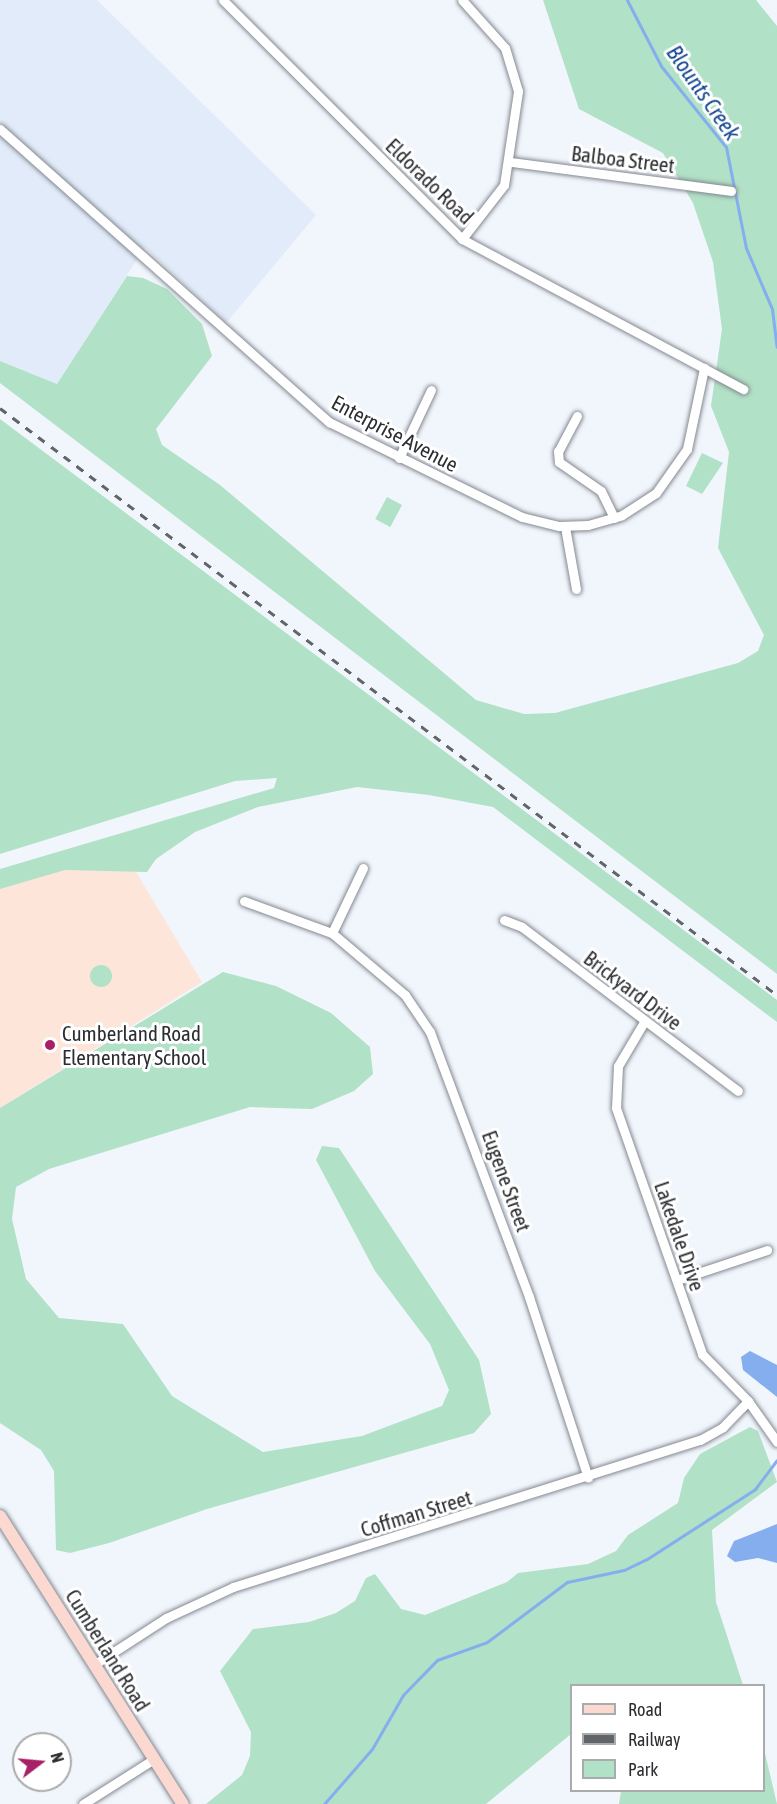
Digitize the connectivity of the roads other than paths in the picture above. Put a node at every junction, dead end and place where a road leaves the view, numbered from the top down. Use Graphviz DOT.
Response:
graph roads {
  1 [pos="223,0"];
  2 [pos="462,0"];
  3 [pos="0,129"];
  4 [pos="511,162"];
  5 [pos="731,191"];
  6 [pos="462,238"];
  7 [pos="704,368"];
  8 [pos="743,389"];
  9 [pos="431,390"];
  10 [pos="577,416"];
  11 [pos="399,458"];
  12 [pos="614,518"];
  13 [pos="565,526"];
  14 [pos="576,589"];
  15 [pos="363,868"];
  16 [pos="244,901"];
  17 [pos="504,920"];
  18 [pos="332,933"];
  19 [pos="644,1022"];
  20 [pos="738,1091"];
  21 [pos="767,1250"];
  22 [pos="677,1280"];
  23 [pos="748,1401"];
  24 [pos="777,1442"];
  25 [pos="588,1478"];
  26 [pos="0,1516"];
  27 [pos="94,1664"];
  28 [pos="154,1759"];
  29 [pos="83,1804"];
  30 [pos="183,1804"];
  1 -- 6 [label="street, Eldorado Road"];
  2 -- 4 [label="street"];
  3 -- 11 [label="street, Enterprise Avenue"];
  4 -- 5 [label="street, Balboa Street"];
  4 -- 6 [label="street"];
  6 -- 7 [label="street, Eldorado Road"];
  7 -- 8 [label="street, Eldorado Road"];
  7 -- 12 [label="street, Enterprise Avenue"];
  9 -- 11 [label="street"];
  10 -- 12 [label="street"];
  11 -- 13 [label="street, Enterprise Avenue"];
  12 -- 13 [label="street, Enterprise Avenue"];
  13 -- 14 [label="street"];
  15 -- 18 [label="street"];
  16 -- 18 [label="street"];
  17 -- 19 [label="street, Brickyard Drive"];
  18 -- 25 [label="street, Eugene Street"];
  19 -- 20 [label="street, Brickyard Drive"];
  19 -- 22 [label="street, Lakedale Drive"];
  21 -- 22 [label="street"];
  22 -- 23 [label="street, Lakedale Drive"];
  23 -- 24 [label="street, Lakedale Drive"];
  23 -- 25 [label="street, Coffman Street"];
  25 -- 27 [label="street, Coffman Street"];
  26 -- 27 [label="main road, Cumberland Road"];
  27 -- 28 [label="main road, Cumberland Road"];
  28 -- 29 [label="street"];
  28 -- 30 [label="main road, Cumberland Road"];
}
